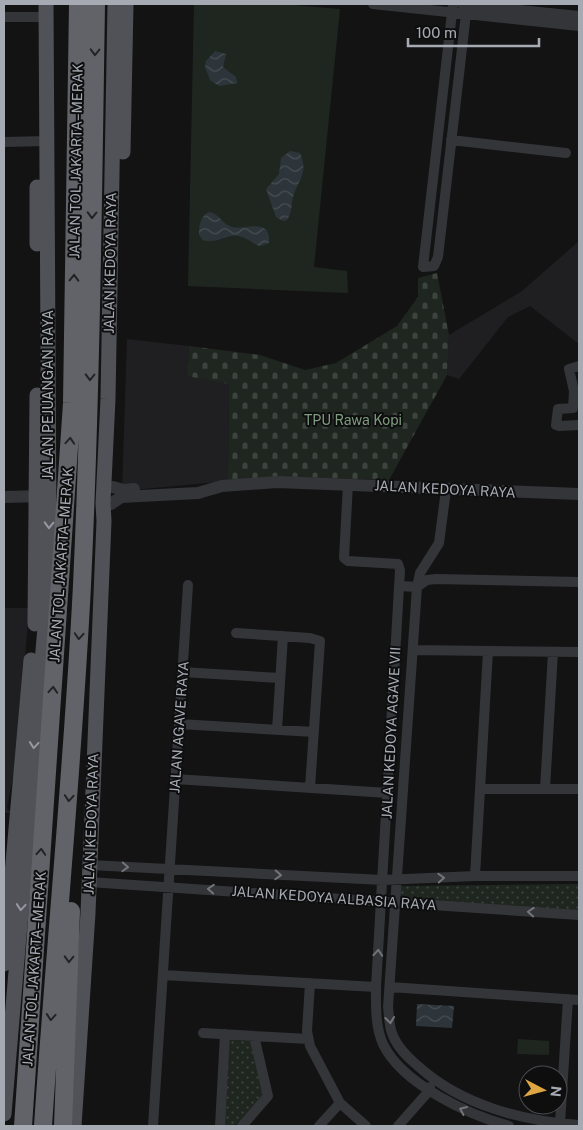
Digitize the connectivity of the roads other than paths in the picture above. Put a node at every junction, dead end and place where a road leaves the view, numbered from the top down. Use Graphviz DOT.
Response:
graph roads {
  1 [pos="78,4"];
  2 [pos="96,4"];
  3 [pos="115,4"];
  4 [pos="126,4"];
  5 [pos="373,4"];
  6 [pos="454,7"];
  7 [pos="41,10"];
  8 [pos="466,10"];
  9 [pos="579,16"];
  10 [pos="4,17"];
  11 [pos="579,26"];
  12 [pos="451,140"];
  13 [pos="42,141"];
  14 [pos="4,142"];
  15 [pos="566,153"];
  16 [pos="579,366"];
  17 [pos="579,425"];
  18 [pos="348,484"];
  19 [pos="222,486"];
  20 [pos="114,487"];
  21 [pos="446,490"];
  22 [pos="579,494"];
  23 [pos="43,496"];
  24 [pos="4,497"];
  25 [pos="111,504"];
  26 [pos="104,521"];
  27 [pos="579,582"];
  28 [pos="188,586"];
  29 [pos="400,586"];
  30 [pos="417,587"];
  31 [pos="236,633"];
  32 [pos="283,636"];
  33 [pos="414,650"];
  34 [pos="488,651"];
  35 [pos="553,652"];
  36 [pos="579,652"];
  37 [pos="182,672"];
  38 [pos="280,678"];
  39 [pos="179,724"];
  40 [pos="277,730"];
  41 [pos="314,732"];
  42 [pos="175,780"];
  43 [pos="310,788"];
  44 [pos="481,789"];
  45 [pos="545,789"];
  46 [pos="579,789"];
  47 [pos="388,793"];
  48 [pos="67,823"];
  49 [pos="90,865"];
  50 [pos="170,869"];
  51 [pos="476,876"];
  52 [pos="579,876"];
  53 [pos="383,880"];
  54 [pos="398,880"];
  55 [pos="89,882"];
  56 [pos="168,887"];
  57 [pos="382,900"];
  58 [pos="397,902"];
  59 [pos="579,915"];
  60 [pos="4,964"];
  61 [pos="163,975"];
  62 [pos="310,983"];
  63 [pos="376,987"];
  64 [pos="390,987"];
  65 [pos="568,999"];
  66 [pos="579,1000"];
  67 [pos="31,1006"];
  68 [pos="203,1033"];
  69 [pos="225,1034"];
  70 [pos="254,1036"];
  71 [pos="308,1039"];
  72 [pos="49,1040"];
  73 [pos="438,1082"];
  74 [pos="429,1091"];
  75 [pos="340,1103"];
  76 [pos="4,1114"];
  77 [pos="560,1124"];
  78 [pos="579,1125"];
  79 [pos="13,1126"];
  80 [pos="23,1126"];
  81 [pos="43,1126"];
  82 [pos="50,1126"];
  83 [pos="63,1126"];
  84 [pos="74,1126"];
  85 [pos="153,1126"];
  86 [pos="220,1126"];
  87 [pos="242,1126"];
  88 [pos="319,1126"];
  89 [pos="366,1126"];
  90 [pos="398,1126"];
  91 [pos="509,1126"];
  67 -- 1 [label="highway, JALAN TOL JAKARTA–MERAK, one-way"];
  2 -- 48 [label="highway, JALAN TOL JAKARTA–MERAK, one-way"];
  3 -- 26 [label="main road, JALAN KEDOYA RAYA"];
  4 -- 20 [label="main road, JALAN KEDOYA RAYA"];
  5 -- 6 [label="street"];
  6 -- 8 [label="street"];
  6 -- 12 [label="street"];
  7 -- 10 [label="street"];
  7 -- 13 [label="main road, JALAN PEJUANGAN RAYA"];
  8 -- 9 [label="street"];
  8 -- 11 [label="street"];
  8 -- 12 [label="street"];
  12 -- 15 [label="street"];
  13 -- 14 [label="street"];
  13 -- 23 [label="main road, JALAN PEJUANGAN RAYA"];
  16 -- 17 [label="street"];
  18 -- 19 [label="street, JALAN KEDOYA RAYA"];
  18 -- 21 [label="street, JALAN KEDOYA RAYA"];
  18 -- 29 [label="street, JALAN KEDOYA AGAVE VII"];
  19 -- 20 [label="street, JALAN KEDOYA RAYA"];
  19 -- 25 [label="street, JALAN KEDOYA RAYA"];
  20 -- 25 [label="main road, JALAN KEDOYA RAYA"];
  21 -- 22 [label="street, JALAN KEDOYA RAYA"];
  21 -- 30 [label="street"];
  23 -- 24 [label="street"];
  23 -- 60 [label="main road, JALAN PEJUANGAN RAYA"];
  23 -- 76 [label="main road, JALAN PEJUANGAN RAYA, one-way"];
  25 -- 26 [label="main road, JALAN KEDOYA RAYA"];
  26 -- 49 [label="main road, JALAN KEDOYA RAYA"];
  27 -- 30 [label="street"];
  28 -- 37 [label="street, JALAN AGAVE RAYA"];
  29 -- 30 [label="street"];
  29 -- 47 [label="street, JALAN KEDOYA AGAVE VII"];
  30 -- 33 [label="street"];
  31 -- 32 [label="street"];
  32 -- 38 [label="street"];
  32 -- 41 [label="street"];
  33 -- 34 [label="street"];
  33 -- 54 [label="street"];
  34 -- 35 [label="street"];
  34 -- 44 [label="street"];
  35 -- 36 [label="street"];
  35 -- 45 [label="street"];
  37 -- 38 [label="street"];
  37 -- 39 [label="street, JALAN AGAVE RAYA"];
  38 -- 40 [label="street"];
  39 -- 40 [label="street"];
  39 -- 42 [label="street, JALAN AGAVE RAYA"];
  40 -- 41 [label="street"];
  41 -- 43 [label="street"];
  42 -- 43 [label="street"];
  42 -- 50 [label="street, JALAN AGAVE RAYA"];
  43 -- 47 [label="street"];
  44 -- 45 [label="street"];
  44 -- 51 [label="street"];
  45 -- 46 [label="street"];
  47 -- 53 [label="street, JALAN KEDOYA AGAVE VII"];
  48 -- 72 [label="highway, JALAN TOL JAKARTA–MERAK, one-way"];
  48 -- 83 [label="highway, one-way"];
  49 -- 50 [label="street, JALAN KEDOYA ALBASIA RAYA, one-way"];
  49 -- 55 [label="main road, JALAN KEDOYA RAYA"];
  50 -- 53 [label="street, JALAN KEDOYA ALBASIA RAYA, one-way"];
  50 -- 56 [label="street, JALAN AGAVE RAYA"];
  51 -- 52 [label="street, JALAN KEDOYA ALBASIA RAYA"];
  54 -- 51 [label="street, JALAN KEDOYA ALBASIA RAYA, one-way"];
  53 -- 54 [label="street, JALAN KEDOYA ALBASIA RAYA"];
  53 -- 57 [label="street, JALAN KEDOYA AGAVE VII"];
  54 -- 58 [label="street"];
  55 -- 56 [label="street, JALAN KEDOYA ALBASIA RAYA"];
  55 -- 84 [label="main road, JALAN KEDOYA RAYA"];
  57 -- 56 [label="street, JALAN KEDOYA ALBASIA RAYA, one-way"];
  56 -- 61 [label="street, JALAN AGAVE RAYA"];
  57 -- 58 [label="street, JALAN KEDOYA ALBASIA RAYA"];
  63 -- 57 [label="street, JALAN KEDOYA AGAVE VII, one-way"];
  59 -- 58 [label="street, JALAN KEDOYA ALBASIA RAYA, one-way"];
  58 -- 64 [label="street"];
  61 -- 62 [label="street"];
  61 -- 85 [label="street, JALAN AGAVE RAYA"];
  62 -- 63 [label="street"];
  62 -- 71 [label="street"];
  63 -- 74 [label="street, JALAN KEDOYA AGAVE VII"];
  64 -- 65 [label="street"];
  64 -- 73 [label="street, one-way"];
  65 -- 66 [label="street"];
  65 -- 77 [label="street"];
  67 -- 79 [label="highway"];
  67 -- 80 [label="highway, JALAN TOL JAKARTA–MERAK"];
  68 -- 69 [label="street"];
  69 -- 70 [label="street"];
  69 -- 86 [label="street"];
  70 -- 71 [label="street"];
  70 -- 87 [label="street"];
  71 -- 75 [label="street"];
  72 -- 81 [label="highway, JALAN TOL JAKARTA–MERAK"];
  72 -- 82 [label="highway"];
  73 -- 74 [label="street"];
  73 -- 77 [label="street"];
  74 -- 90 [label="street"];
  91 -- 74 [label="street, JALAN KEDOYA AGAVE VII, one-way"];
  75 -- 88 [label="street"];
  75 -- 89 [label="street"];
  77 -- 78 [label="street"];
}
